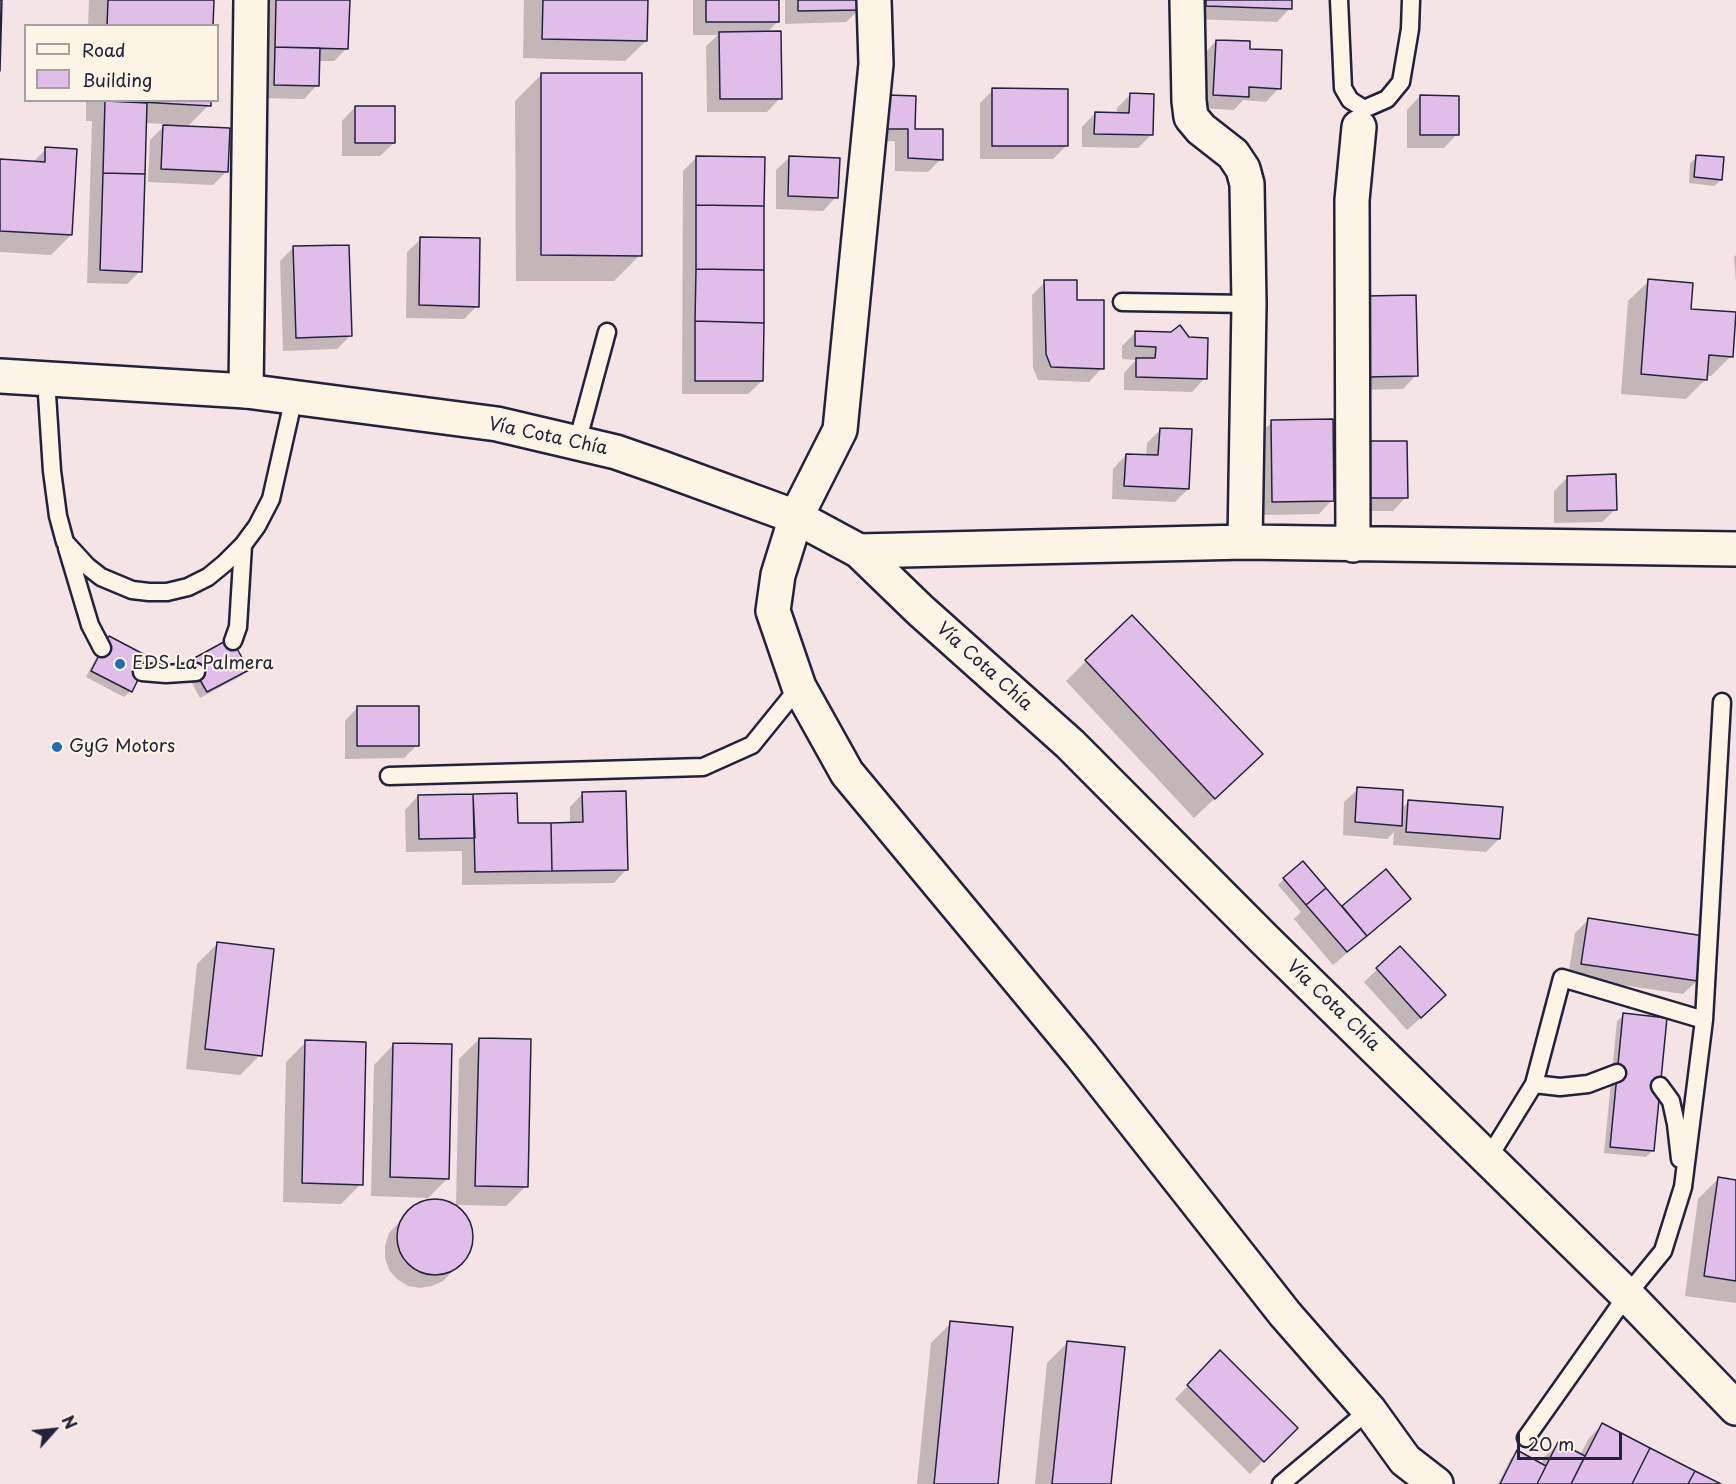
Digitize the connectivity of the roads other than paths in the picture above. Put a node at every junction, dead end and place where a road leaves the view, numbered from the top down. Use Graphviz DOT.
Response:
graph roads {
  1 [pos="251,0"];
  2 [pos="874,0"];
  3 [pos="1187,0"];
  4 [pos="1340,0"];
  5 [pos="1411,0"];
  6 [pos="1361,118"];
  7 [pos="1122,302"];
  8 [pos="1249,304"];
  9 [pos="608,332"];
  10 [pos="0,376"];
  11 [pos="46,379"];
  12 [pos="246,391"];
  13 [pos="294,397"];
  14 [pos="577,443"];
  15 [pos="796,517"];
  16 [pos="65,542"];
  17 [pos="1245,542"];
  18 [pos="243,545"];
  19 [pos="1353,545"];
  20 [pos="1736,549"];
  21 [pos="859,550"];
  22 [pos="233,641"];
  23 [pos="102,648"];
  24 [pos="142,672"];
  25 [pos="196,672"];
  26 [pos="800,687"];
  27 [pos="1722,702"];
  28 [pos="389,776"];
  29 [pos="1704,1020"];
  30 [pos="1617,1073"];
  31 [pos="1534,1084"];
  32 [pos="1660,1086"];
  33 [pos="1489,1157"];
  34 [pos="1683,1187"];
  35 [pos="1627,1295"];
  36 [pos="1736,1408"];
  37 [pos="1369,1410"];
  38 [pos="1526,1438"];
  39 [pos="1281,1484"];
  40 [pos="1436,1484"];
  1 -- 12 [label="street"];
  2 -- 15 [label="street"];
  3 -- 8 [label="street"];
  4 -- 6 [label="lane"];
  5 -- 6 [label="lane"];
  6 -- 19 [label="street"];
  7 -- 8 [label="lane"];
  8 -- 17 [label="street"];
  9 -- 14 [label="lane"];
  10 -- 11 [label="street, Vía Cota Chía"];
  11 -- 12 [label="street, Vía Cota Chía"];
  11 -- 16 [label="lane"];
  12 -- 13 [label="street, Vía Cota Chía"];
  13 -- 14 [label="street, Vía Cota Chía"];
  13 -- 18 [label="lane"];
  14 -- 15 [label="street, Vía Cota Chía"];
  15 -- 21 [label="street, Vía Cota Chía"];
  15 -- 26 [label="street"];
  16 -- 18 [label="lane"];
  16 -- 23 [label="lane"];
  17 -- 19 [label="street"];
  17 -- 21 [label="street"];
  18 -- 22 [label="lane"];
  19 -- 20 [label="street"];
  21 -- 33 [label="street, Vía Cota Chía"];
  24 -- 25 [label="lane"];
  26 -- 28 [label="lane"];
  26 -- 37 [label="street"];
  27 -- 29 [label="lane"];
  29 -- 31 [label="lane"];
  29 -- 34 [label="lane"];
  30 -- 31 [label="lane"];
  31 -- 33 [label="lane"];
  32 -- 34 [label="lane"];
  33 -- 35 [label="street, Vía Cota Chía"];
  34 -- 35 [label="lane"];
  35 -- 36 [label="street, Vía Cota Chía"];
  35 -- 38 [label="lane"];
  37 -- 39 [label="lane"];
  37 -- 40 [label="street"];
}
